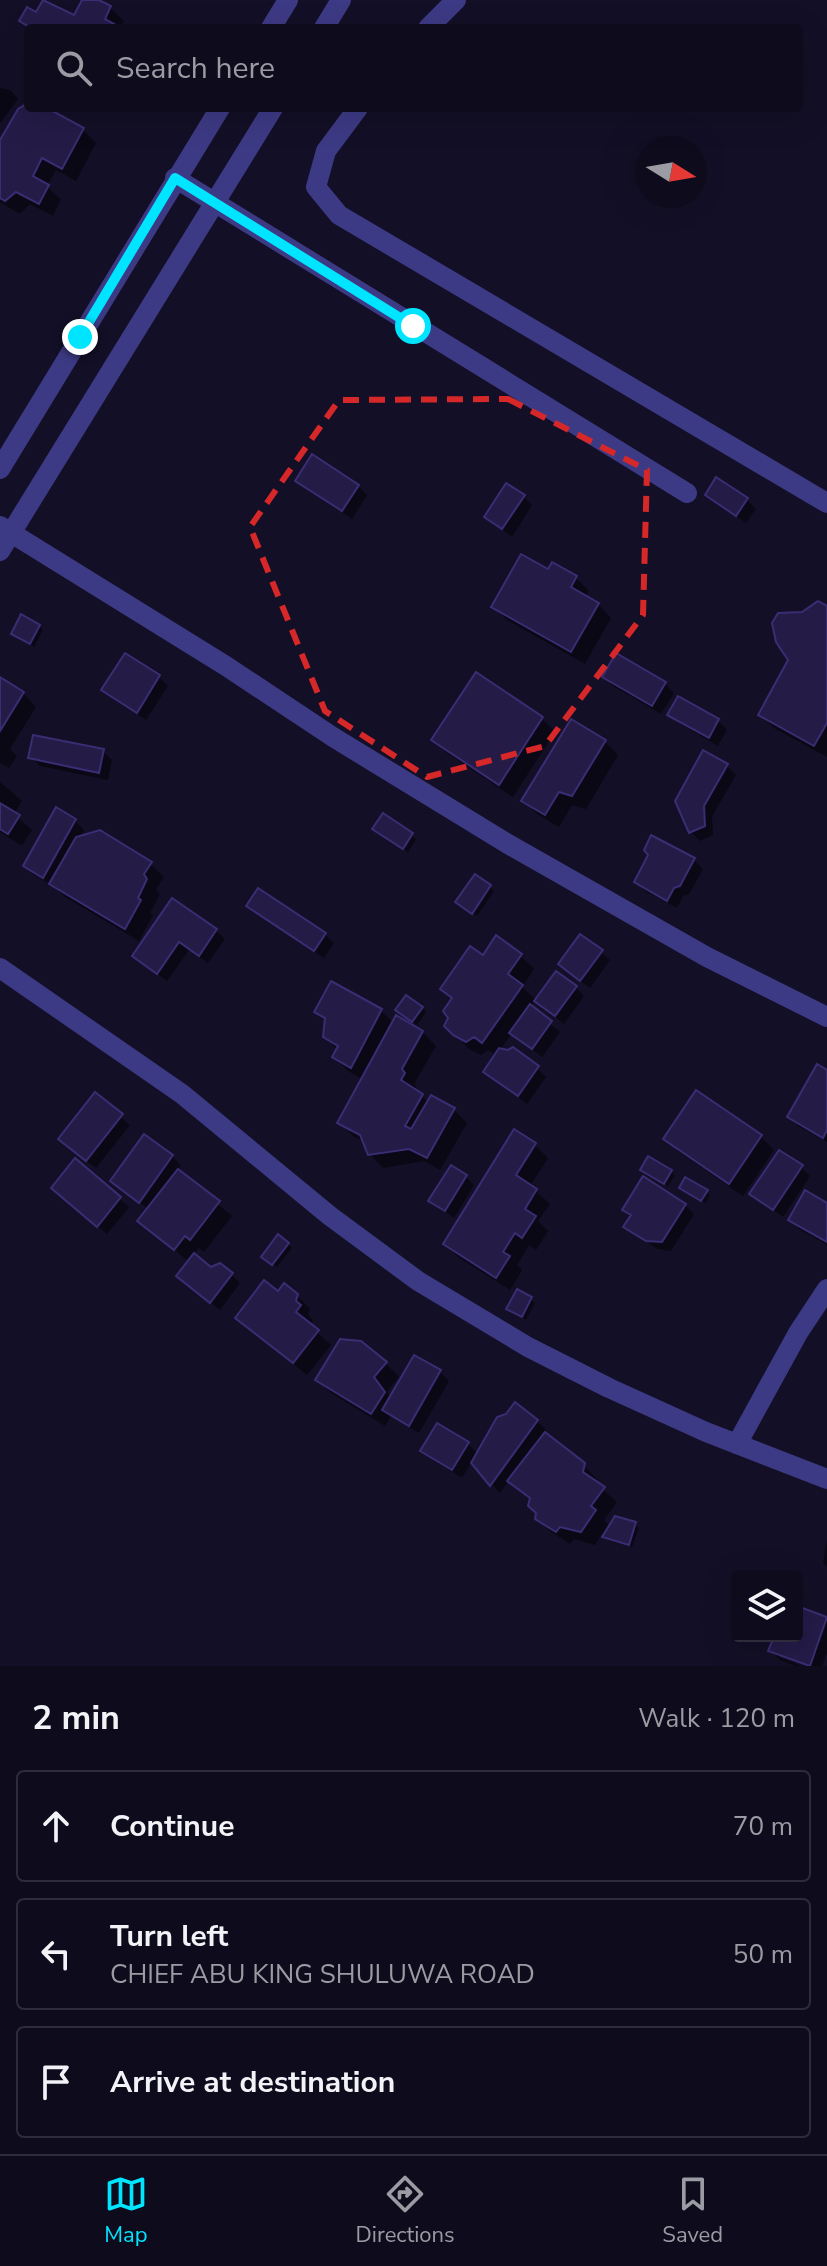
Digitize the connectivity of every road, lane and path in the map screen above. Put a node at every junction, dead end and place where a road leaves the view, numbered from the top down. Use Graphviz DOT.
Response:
graph roads {
  1 [pos="288,0"];
  2 [pos="341,0"];
  3 [pos="456,0"];
  4 [pos="273,24"];
  5 [pos="326,24"];
  6 [pos="432,24"];
  7 [pos="217,112"];
  8 [pos="270,112"];
  9 [pos="355,112"];
  10 [pos="175,178"];
  11 [pos="213,203"];
  12 [pos="0,469"];
  13 [pos="687,493"];
  14 [pos="827,503"];
  15 [pos="6,530"];
  16 [pos="0,551"];
  17 [pos="0,968"];
  18 [pos="827,1017"];
  19 [pos="827,1289"];
  20 [pos="737,1444"];
  21 [pos="827,1479"];
  1 -- 4 [label="street"];
  2 -- 5 [label="street"];
  3 -- 6 [label="street"];
  7 -- 10 [label="street"];
  8 -- 11 [label="street"];
  9 -- 14 [label="street"];
  10 -- 11 [label="street"];
  10 -- 12 [label="street"];
  11 -- 13 [label="street"];
  11 -- 15 [label="street"];
  15 -- 16 [label="street"];
  15 -- 18 [label="street"];
  17 -- 20 [label="street"];
  19 -- 20 [label="street"];
  20 -- 21 [label="street"];
}
